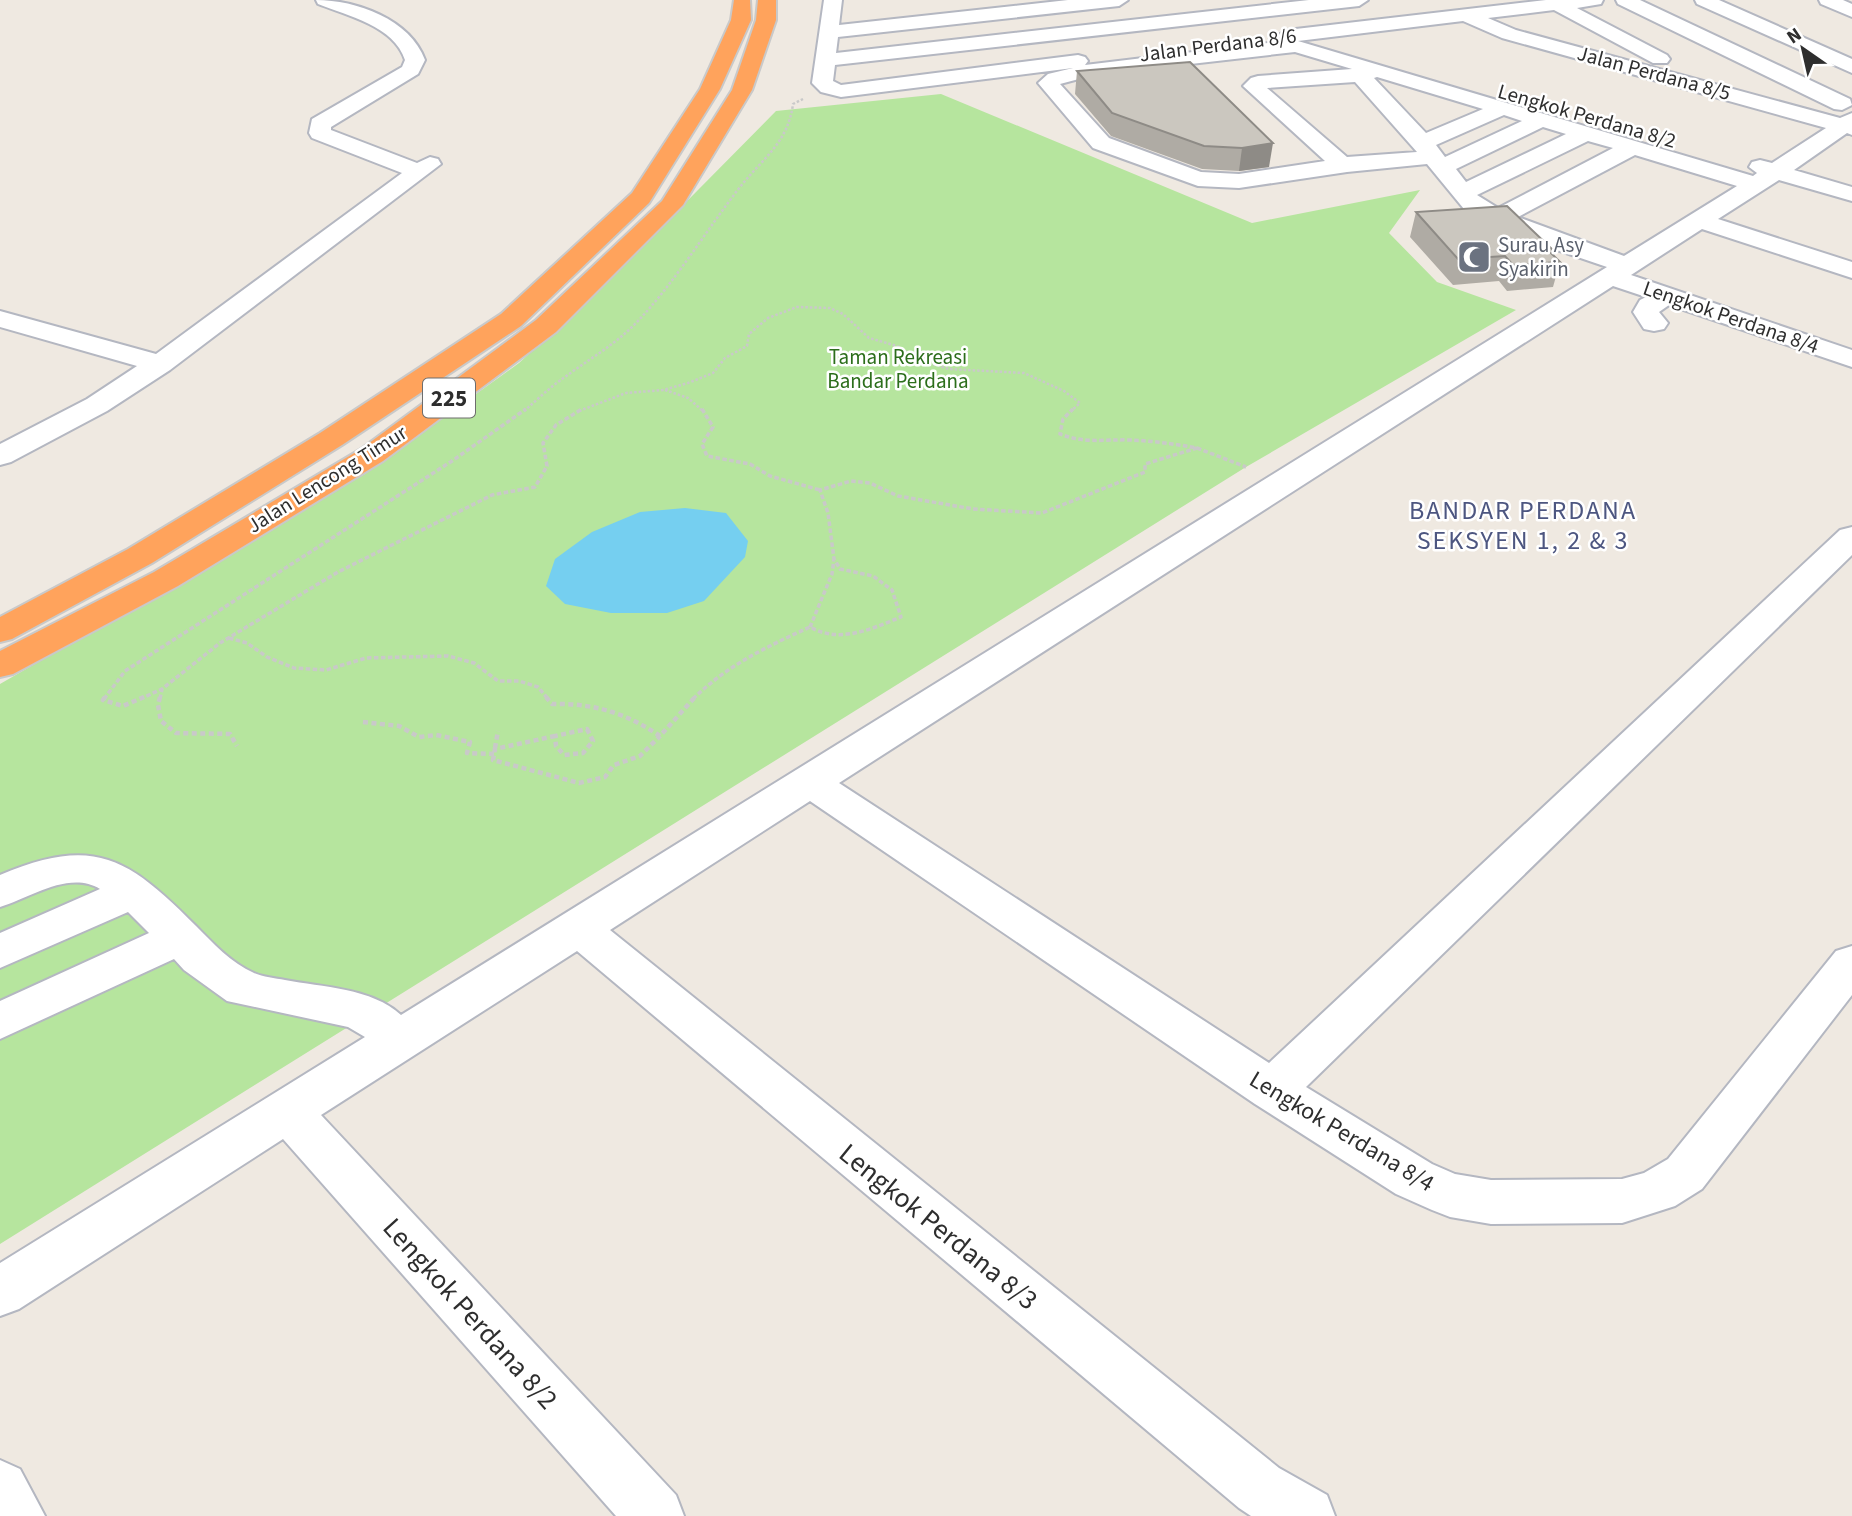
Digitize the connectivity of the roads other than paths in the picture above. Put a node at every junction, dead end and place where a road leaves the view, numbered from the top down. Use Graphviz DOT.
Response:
graph roads {
  1 [pos="325,0"];
  2 [pos="742,0"];
  3 [pos="767,0"];
  4 [pos="1119,0"];
  5 [pos="1177,0"];
  6 [pos="1359,0"];
  7 [pos="1594,0"];
  8 [pos="1625,0"];
  9 [pos="1704,0"];
  10 [pos="833,2"];
  11 [pos="854,2"];
  12 [pos="1556,4"];
  13 [pos="1020,5"];
  14 [pos="1409,6"];
  15 [pos="1465,15"];
  16 [pos="971,16"];
  17 [pos="1202,18"];
  18 [pos="1431,19"];
  19 [pos="830,32"];
  20 [pos="995,42"];
  21 [pos="1235,42"];
  22 [pos="1320,42"];
  23 [pos="825,60"];
  24 [pos="1852,67"];
  25 [pos="1022,68"];
  26 [pos="1369,73"];
  27 [pos="1235,91"];
  28 [pos="1720,91"];
  29 [pos="1258,92"];
  30 [pos="1465,96"];
  31 [pos="1503,108"];
  32 [pos="1542,119"];
  33 [pos="1848,119"];
  34 [pos="1404,121"];
  35 [pos="1586,133"];
  36 [pos="1633,147"];
  37 [pos="1295,151"];
  38 [pos="1431,156"];
  39 [pos="1337,160"];
  40 [pos="1765,178"];
  41 [pos="1462,192"];
  42 [pos="1852,194"];
  43 [pos="1498,218"];
  44 [pos="1698,220"];
  45 [pos="1619,270"];
  46 [pos="1852,270"];
  47 [pos="1667,296"];
  48 [pos="0,319"];
  49 [pos="1654,323"];
  50 [pos="1852,359"];
  51 [pos="160,363"];
  52 [pos="0,456"];
  53 [pos="1852,537"];
  54 [pos="0,631"];
  55 [pos="0,666"];
  56 [pos="809,782"];
  57 [pos="0,892"];
  58 [pos="132,893"];
  59 [pos="578,928"];
  60 [pos="180,937"];
  61 [pos="0,951"];
  62 [pos="1852,962"];
  63 [pos="0,1021"];
  64 [pos="399,1041"];
  65 [pos="1272,1090"];
  66 [pos="288,1111"];
  67 [pos="0,1292"];
  68 [pos="0,1489"];
  69 [pos="16,1516"];
  70 [pos="654,1516"];
  71 [pos="1306,1516"];
  1 -- 51 [label="street"];
  2 -- 54 [label="highway, Jalan Lencong Timur / 225"];
  3 -- 55 [label="highway, Jalan Lencong Timur / 225"];
  4 -- 13 [label="street"];
  5 -- 17 [label="street"];
  6 -- 17 [label="street"];
  7 -- 12 [label="street, Jalan Perdana 8/6"];
  8 -- 33 [label="street"];
  9 -- 24 [label="street"];
  10 -- 11 [label="street"];
  10 -- 19 [label="street"];
  12 -- 15 [label="street, Jalan Perdana 8/6"];
  12 -- 28 [label="street"];
  13 -- 16 [label="street"];
  14 -- 18 [label="street"];
  15 -- 18 [label="street, Jalan Perdana 8/6"];
  15 -- 28 [label="street, Jalan Perdana 8/5"];
  16 -- 19 [label="street"];
  16 -- 20 [label="street"];
  17 -- 20 [label="street"];
  17 -- 21 [label="street"];
  18 -- 22 [label="street, Jalan Perdana 8/6"];
  19 -- 23 [label="street"];
  20 -- 23 [label="street"];
  20 -- 25 [label="street"];
  21 -- 22 [label="street, Jalan Perdana 8/6"];
  21 -- 25 [label="street, Jalan Perdana 8/6"];
  22 -- 26 [label="street"];
  22 -- 39 [label="street"];
  22 -- 40 [label="street, Lengkok Perdana 8/2"];
  23 -- 25 [label="street, Jalan Perdana 8/6"];
  26 -- 29 [label="street"];
  26 -- 30 [label="street"];
  26 -- 34 [label="street, Lengkok Perdana 8/4"];
  27 -- 29 [label="street"];
  28 -- 33 [label="street, Jalan Perdana 8/5"];
  29 -- 39 [label="street"];
  30 -- 31 [label="street"];
  30 -- 34 [label="street"];
  31 -- 32 [label="street"];
  31 -- 38 [label="street"];
  32 -- 35 [label="street"];
  32 -- 38 [label="street"];
  33 -- 40 [label="street"];
  34 -- 38 [label="street, Lengkok Perdana 8/4"];
  35 -- 36 [label="street"];
  35 -- 41 [label="street"];
  36 -- 40 [label="street"];
  36 -- 43 [label="street"];
  37 -- 39 [label="street"];
  38 -- 39 [label="street"];
  38 -- 41 [label="street, Lengkok Perdana 8/4"];
  40 -- 42 [label="street, Lengkok Perdana 8/2"];
  40 -- 44 [label="street"];
  41 -- 43 [label="street, Lengkok Perdana 8/4"];
  43 -- 45 [label="street, Lengkok Perdana 8/4"];
  44 -- 45 [label="street"];
  44 -- 46 [label="street"];
  45 -- 47 [label="street, Lengkok Perdana 8/4"];
  45 -- 56 [label="street"];
  47 -- 49 [label="street"];
  47 -- 50 [label="street, Lengkok Perdana 8/4"];
  48 -- 51 [label="street"];
  51 -- 52 [label="street"];
  53 -- 65 [label="street"];
  56 -- 59 [label="street"];
  56 -- 65 [label="street, Lengkok Perdana 8/4"];
  57 -- 58 [label="street"];
  58 -- 60 [label="street"];
  58 -- 61 [label="street"];
  59 -- 64 [label="street"];
  59 -- 71 [label="street, Lengkok Perdana 8/3"];
  60 -- 63 [label="street"];
  60 -- 64 [label="street"];
  62 -- 65 [label="street, Lengkok Perdana 8/4"];
  64 -- 66 [label="street"];
  66 -- 67 [label="street"];
  66 -- 70 [label="street, Lengkok Perdana 8/2"];
  68 -- 69 [label="street"];
}
